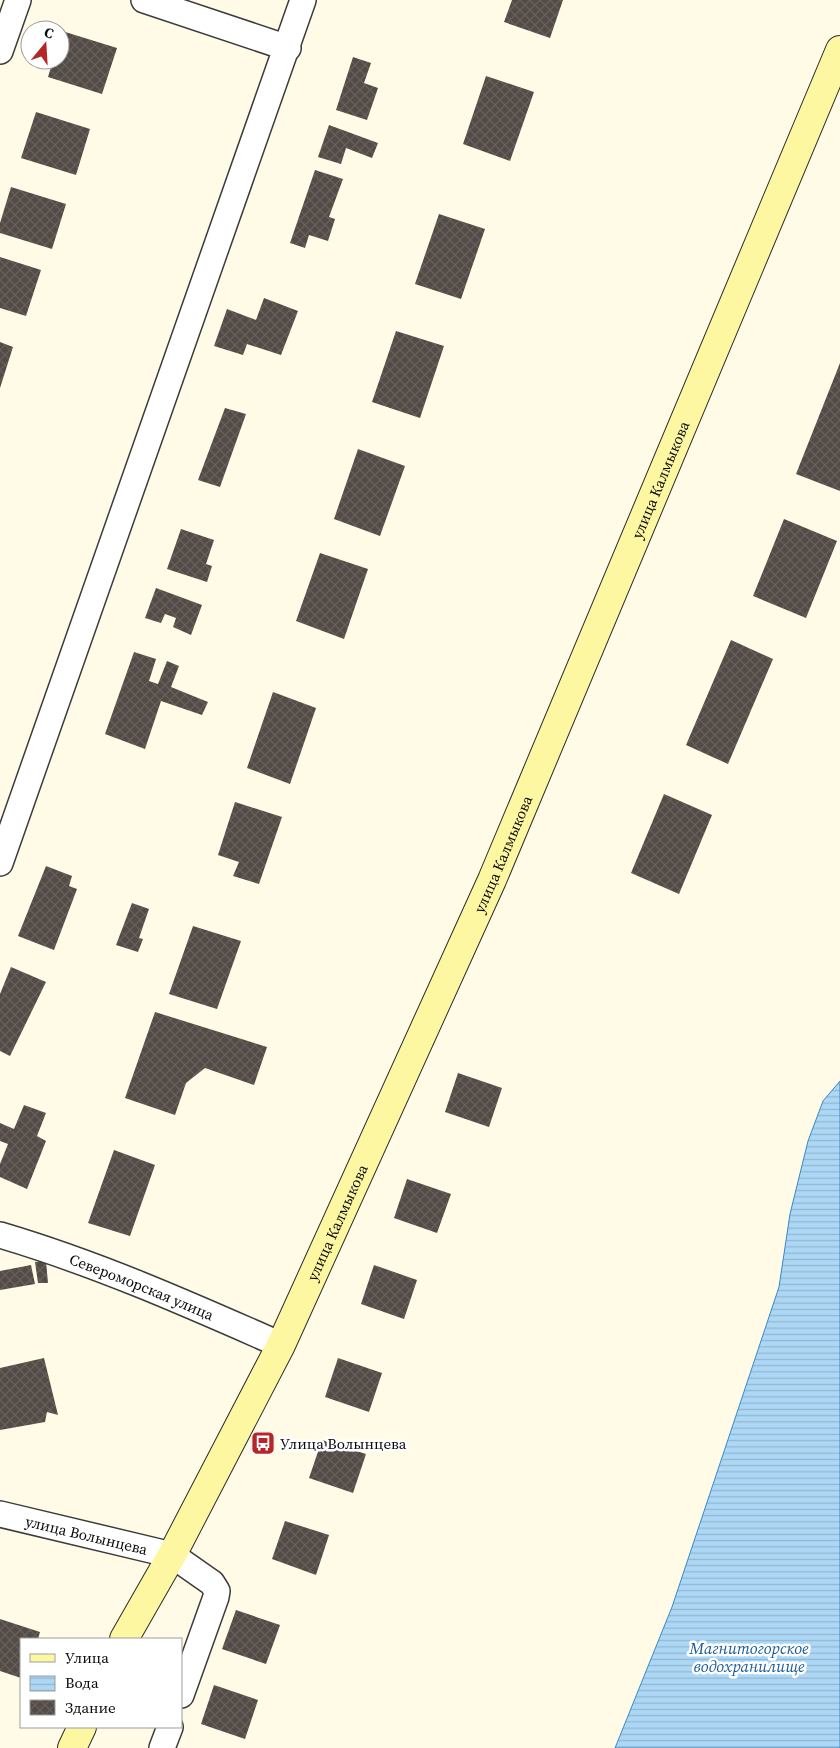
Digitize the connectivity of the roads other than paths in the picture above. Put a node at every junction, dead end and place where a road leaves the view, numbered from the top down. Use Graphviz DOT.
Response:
graph roads {
  1 [pos="18,0"];
  2 [pos="144,0"];
  3 [pos="304,0"];
  4 [pos="288,48"];
  5 [pos="840,50"];
  6 [pos="0,51"];
  7 [pos="0,863"];
  8 [pos="0,1235"];
  9 [pos="281,1345"];
  10 [pos="0,1514"];
  11 [pos="172,1555"];
  12 [pos="125,1638"];
  13 [pos="182,1692"];
  14 [pos="82,1728"];
  15 [pos="170,1728"];
  16 [pos="72,1748"];
  17 [pos="162,1748"];
  1 -- 6 [label="street"];
  2 -- 4 [label="street"];
  3 -- 4 [label="street"];
  4 -- 7 [label="street"];
  5 -- 9 [label="main road, улица Калмыкова"];
  8 -- 9 [label="street, Североморская улица"];
  9 -- 11 [label="main road, улица Калмыкова"];
  10 -- 11 [label="street, улица Волынцева"];
  11 -- 12 [label="main road, улица Калмыкова"];
  11 -- 13 [label="street"];
  14 -- 16 [label="main road"];
  15 -- 17 [label="street"];
}
